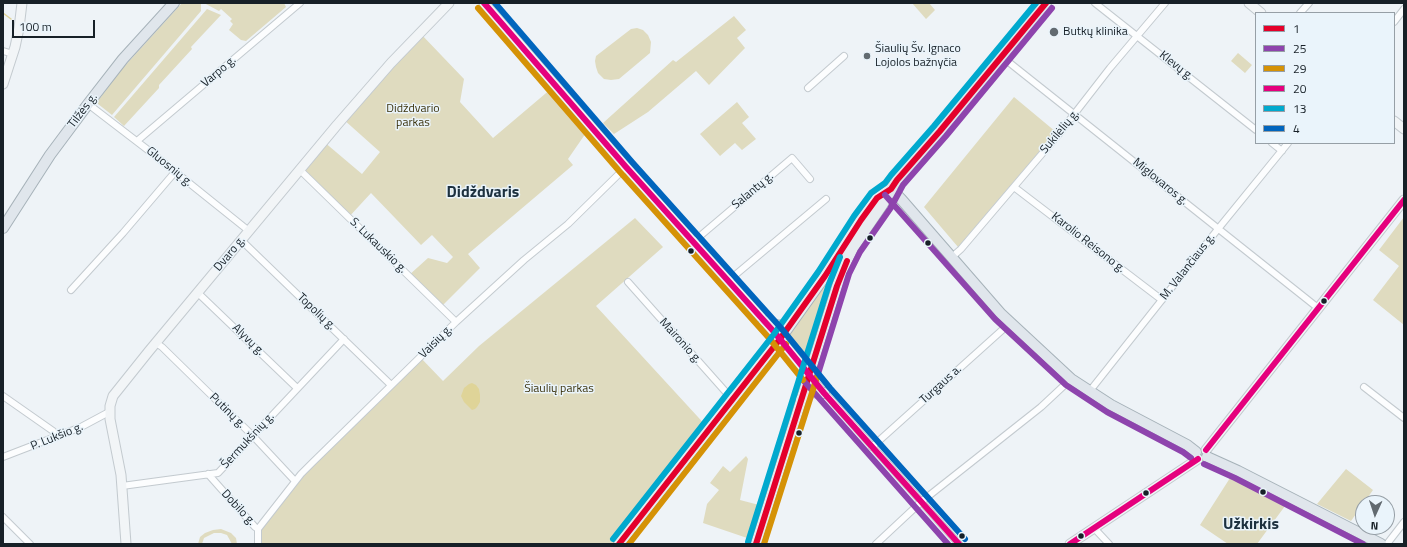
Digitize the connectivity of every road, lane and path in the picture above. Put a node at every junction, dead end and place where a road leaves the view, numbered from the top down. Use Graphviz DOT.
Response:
graph roads {
  1 [pos="22,3"];
  2 [pos="174,3"];
  3 [pos="300,3"];
  4 [pos="448,3"];
  5 [pos="484,3"];
  6 [pos="1046,3"];
  7 [pos="1095,3"];
  8 [pos="1165,3"];
  9 [pos="1249,3"];
  10 [pos="1309,3"];
  11 [pos="1404,9"];
  12 [pos="1260,12"];
  13 [pos="1301,12"];
  14 [pos="1395,21"];
  15 [pos="1136,36"];
  16 [pos="3,51"];
  17 [pos="844,56"];
  18 [pos="1002,56"];
  19 [pos="9,59"];
  20 [pos="3,84"];
  21 [pos="808,88"];
  22 [pos="88,104"];
  23 [pos="1075,114"];
  24 [pos="1395,122"];
  25 [pos="1255,129"];
  26 [pos="1404,129"];
  27 [pos="135,140"];
  28 [pos="1273,144"];
  29 [pos="1287,144"];
  30 [pos="1282,151"];
  31 [pos="626,167"];
  32 [pos="300,170"];
  33 [pos="175,172"];
  34 [pos="810,179"];
  35 [pos="1014,187"];
  36 [pos="890,189"];
  37 [pos="826,199"];
  38 [pos="1404,200"];
  39 [pos="3,228"];
  40 [pos="1218,229"];
  41 [pos="249,231"];
  42 [pos="241,240"];
  43 [pos="693,242"];
  44 [pos="952,257"];
  45 [pos="728,281"];
  46 [pos="628,282"];
  47 [pos="71,290"];
  48 [pos="198,293"];
  49 [pos="1162,300"];
  50 [pos="1318,308"];
  51 [pos="796,317"];
  52 [pos="764,321"];
  53 [pos="456,322"];
  54 [pos="1010,323"];
  55 [pos="344,339"];
  56 [pos="780,339"];
  57 [pos="156,343"];
  58 [pos="809,375"];
  59 [pos="1071,379"];
  60 [pos="391,385"];
  61 [pos="1364,387"];
  62 [pos="298,388"];
  63 [pos="1089,392"];
  64 [pos="824,393"];
  65 [pos="3,396"];
  66 [pos="732,399"];
  67 [pos="801,399"];
  68 [pos="109,412"];
  69 [pos="1404,418"];
  70 [pos="252,436"];
  71 [pos="57,437"];
  72 [pos="872,446"];
  73 [pos="1202,454"];
  74 [pos="3,458"];
  75 [pos="208,474"];
  76 [pos="295,481"];
  77 [pos="122,486"];
  78 [pos="921,502"];
  79 [pos="3,518"];
  80 [pos="1404,522"];
  81 [pos="1094,528"];
  82 [pos="258,529"];
  83 [pos="30,544"];
  84 [pos="126,544"];
  85 [pos="258,544"];
  86 [pos="619,544"];
  87 [pos="756,544"];
  88 [pos="876,544"];
  89 [pos="959,544"];
  90 [pos="1070,544"];
  91 [pos="1109,544"];
  92 [pos="1381,544"];
  93 [pos="1387,544"];
  1 -- 19 [label="main road"];
  2 -- 22 [label="highway, Tilžės g."];
  3 -- 27 [label="street, Varpo g."];
  4 -- 32 [label="main road, Dvaro g."];
  5 -- 31 [label="main road"];
  6 -- 18 [label="highway"];
  7 -- 15 [label="street, Klevų g."];
  8 -- 15 [label="street, Sukilėlių g."];
  9 -- 12 [label="main road"];
  10 -- 13 [label="street"];
  11 -- 14 [label="street"];
  15 -- 23 [label="street, Sukilėlių g."];
  15 -- 25 [label="street, Klevų g."];
  16 -- 19 [label="street"];
  17 -- 21 [label="street"];
  18 -- 23 [label="street, Miglovaros g."];
  18 -- 36 [label="highway"];
  19 -- 20 [label="main road"];
  22 -- 27 [label="street, Gluosnių g."];
  22 -- 39 [label="highway, Tilžės g."];
  23 -- 35 [label="street, Sukilėlių g."];
  23 -- 40 [label="street, Miglovaros g."];
  24 -- 26 [label="main road"];
  27 -- 33 [label="street, Gluosnių g."];
  28 -- 30 [label="street"];
  29 -- 30 [label="street, M. Valančiaus g."];
  30 -- 40 [label="street, M. Valančiaus g."];
  31 -- 43 [label="main road"];
  31 -- 53 [label="street, Vaisių g."];
  32 -- 41 [label="main road, Dvaro g."];
  32 -- 53 [label="street, S. Lukauskio g."];
  33 -- 41 [label="street, Gluosnių g."];
  33 -- 47 [label="street"];
  34 -- 43 [label="street, Salantų g."];
  35 -- 44 [label="street, Sukilėlių g."];
  35 -- 49 [label="street, Karolio Reisono g."];
  36 -- 44 [label="highway"];
  36 -- 51 [label="main road"];
  36 -- 58 [label="main road"];
  37 -- 45 [label="street"];
  38 -- 50 [label="main road"];
  40 -- 49 [label="street, M. Valančiaus g."];
  40 -- 50 [label="street, Miglovaros g."];
  41 -- 42 [label="main road, Dvaro g."];
  42 -- 48 [label="main road, Dvaro g."];
  42 -- 55 [label="street, Topolių g."];
  43 -- 45 [label="main road"];
  44 -- 54 [label="highway"];
  45 -- 52 [label="main road"];
  46 -- 66 [label="street, Maironio g."];
  48 -- 57 [label="main road, Dvaro g."];
  48 -- 62 [label="street, Alyvų g."];
  49 -- 63 [label="street, M. Valančiaus g."];
  50 -- 73 [label="main road"];
  51 -- 52 [label="main road"];
  51 -- 56 [label="main road"];
  52 -- 56 [label="main road"];
  53 -- 60 [label="street, Vaisių g."];
  54 -- 59 [label="highway"];
  54 -- 72 [label="street, Turgaus a."];
  55 -- 60 [label="street, Topolių g."];
  55 -- 62 [label="street, Šermukšnių g."];
  56 -- 58 [label="main road"];
  56 -- 66 [label="main road"];
  57 -- 68 [label="main road, Dvaro g."];
  57 -- 70 [label="street, Putinų g."];
  58 -- 64 [label="street"];
  58 -- 67 [label="main road"];
  59 -- 63 [label="highway"];
  59 -- 78 [label="street"];
  60 -- 76 [label="street, Vaisių g."];
  61 -- 69 [label="street"];
  62 -- 70 [label="street, Šermukšnių g."];
  63 -- 73 [label="highway"];
  64 -- 67 [label="main road"];
  64 -- 72 [label="street"];
  65 -- 71 [label="street"];
  66 -- 86 [label="main road"];
  67 -- 87 [label="main road"];
  68 -- 71 [label="street, P. Lukšio g."];
  68 -- 77 [label="main road, Dvaro g."];
  70 -- 75 [label="street, Šermukšnių g."];
  70 -- 76 [label="street, Putinų g."];
  71 -- 74 [label="street, P. Lukšio g."];
  72 -- 78 [label="street"];
  73 -- 81 [label="main road"];
  73 -- 92 [label="highway"];
  75 -- 77 [label="street, Šermukšnių g."];
  75 -- 82 [label="street, Dobilo g."];
  76 -- 82 [label="street, Vaisių g."];
  77 -- 84 [label="main road, Dvaro g."];
  78 -- 88 [label="street"];
  78 -- 89 [label="street"];
  79 -- 83 [label="street"];
  80 -- 93 [label="street"];
  81 -- 90 [label="main road"];
  81 -- 91 [label="street"];
  82 -- 85 [label="street, Dobilo g."];
}
